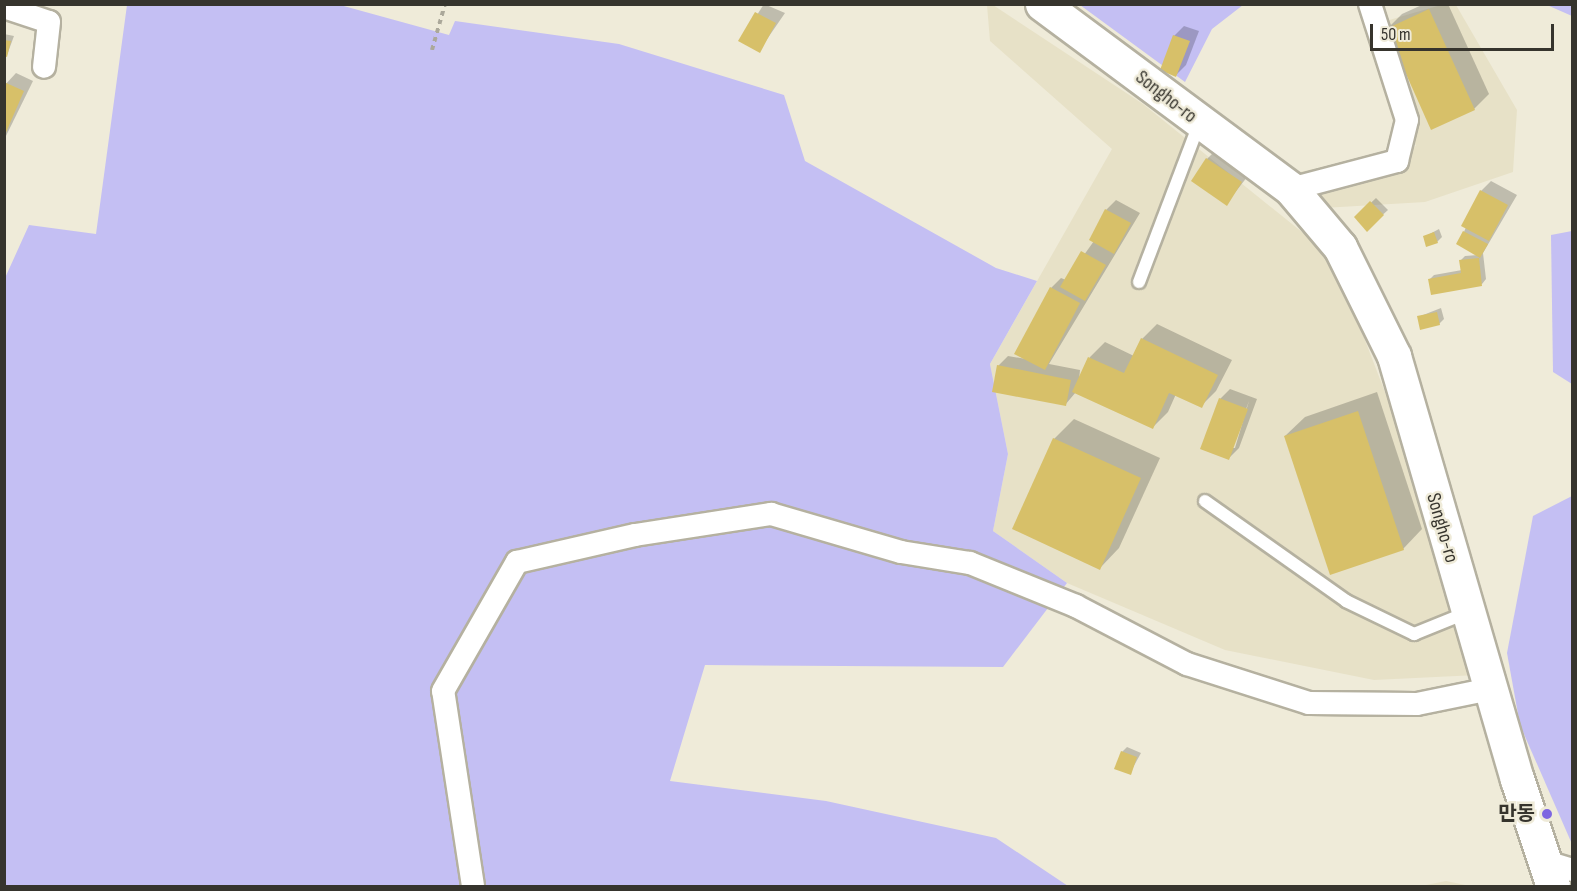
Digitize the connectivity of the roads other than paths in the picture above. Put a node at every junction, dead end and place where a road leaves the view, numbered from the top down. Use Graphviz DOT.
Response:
graph roads {
  1 [pos="1042,4"];
  2 [pos="1370,4"];
  3 [pos="4,7"];
  4 [pos="44,67"];
  5 [pos="1199,124"];
  6 [pos="1292,189"];
  7 [pos="1139,282"];
  8 [pos="1205,501"];
  9 [pos="1468,612"];
  10 [pos="1490,689"];
  11 [pos="1556,872"];
  12 [pos="473,886"];
  1 -- 5 [label="main road, Songho-ro"];
  2 -- 6 [label="street"];
  3 -- 4 [label="street"];
  5 -- 6 [label="main road, Songho-ro"];
  5 -- 7 [label="lane"];
  6 -- 9 [label="main road, Songho-ro"];
  8 -- 9 [label="lane"];
  9 -- 10 [label="main road, Songho-ro"];
  10 -- 11 [label="main road, Songho-ro"];
  10 -- 12 [label="street"];
}
